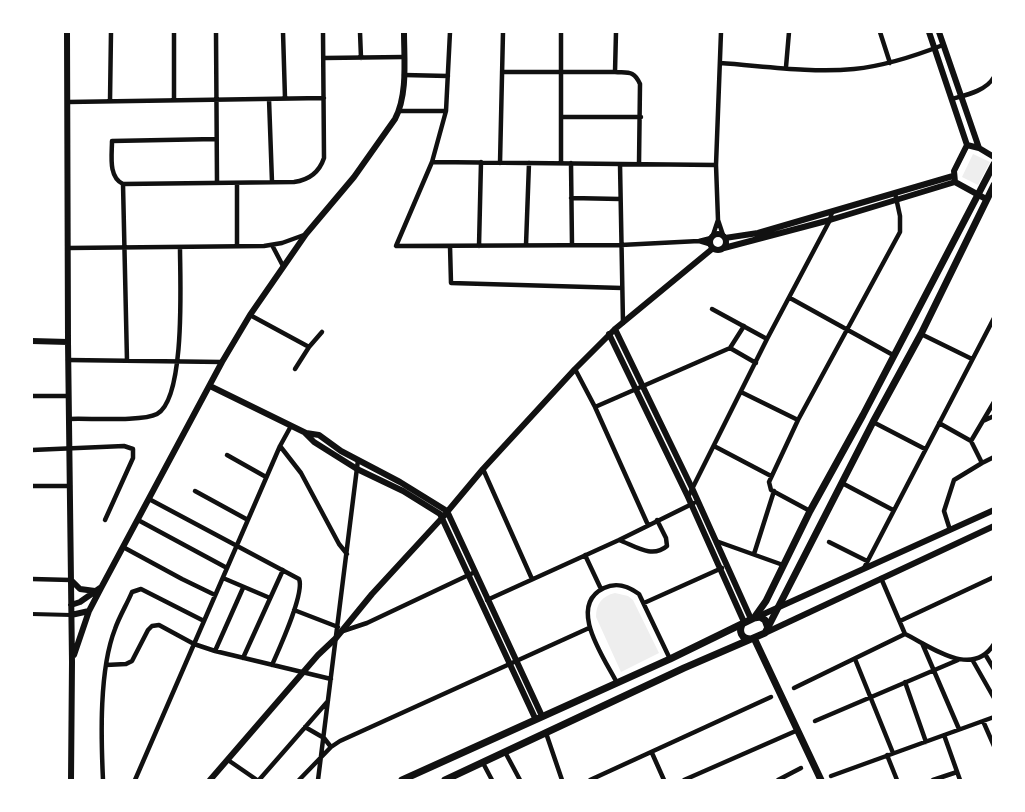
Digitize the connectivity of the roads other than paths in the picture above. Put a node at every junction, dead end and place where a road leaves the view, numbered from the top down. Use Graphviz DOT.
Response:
graph roads {
  1 [pos="67,32"];
  2 [pos="111,32"];
  3 [pos="174,32"];
  4 [pos="216,32"];
  5 [pos="283,32"];
  6 [pos="323,32"];
  7 [pos="360,32"];
  8 [pos="404,32"];
  9 [pos="450,32"];
  10 [pos="503,32"];
  11 [pos="561,32"];
  12 [pos="616,32"];
  13 [pos="721,32"];
  14 [pos="789,32"];
  15 [pos="880,32"];
  16 [pos="929,32"];
  17 [pos="939,32"];
  18 [pos="943,45"];
  19 [pos="935,48"];
  20 [pos="404,57"];
  21 [pos="324,58"];
  22 [pos="360,58"];
  23 [pos="720,63"];
  24 [pos="890,63"];
  25 [pos="786,67"];
  26 [pos="561,71"];
  27 [pos="502,72"];
  28 [pos="615,72"];
  29 [pos="404,75"];
  30 [pos="448,76"];
  31 [pos="993,77"];
  32 [pos="961,96"];
  33 [pos="324,98"];
  34 [pos="216,99"];
  35 [pos="269,99"];
  36 [pos="285,99"];
  37 [pos="951,99"];
  38 [pos="174,100"];
  39 [pos="110,101"];
  40 [pos="68,102"];
  41 [pos="399,111"];
  42 [pos="446,111"];
  43 [pos="562,117"];
  44 [pos="641,117"];
  45 [pos="216,139"];
  46 [pos="967,145"];
  47 [pos="979,148"];
  48 [pos="993,157"];
  49 [pos="432,162"];
  50 [pos="481,162"];
  51 [pos="500,163"];
  52 [pos="529,163"];
  53 [pos="561,163"];
  54 [pos="571,164"];
  55 [pos="620,164"];
  56 [pos="639,164"];
  57 [pos="993,164"];
  58 [pos="716,165"];
  59 [pos="956,181"];
  60 [pos="272,182"];
  61 [pos="217,183"];
  62 [pos="237,183"];
  63 [pos="123,184"];
  64 [pos="993,185"];
  65 [pos="978,194"];
  66 [pos="896,196"];
  67 [pos="571,198"];
  68 [pos="986,198"];
  69 [pos="620,199"];
  70 [pos="993,203"];
  71 [pos="832,212"];
  72 [pos="718,220"];
  73 [pos="830,220"];
  74 [pos="306,234"];
  75 [pos="724,237"];
  76 [pos="711,241"];
  77 [pos="621,244"];
  78 [pos="273,245"];
  79 [pos="526,245"];
  80 [pos="572,245"];
  81 [pos="237,246"];
  82 [pos="450,246"];
  83 [pos="479,246"];
  84 [pos="68,248"];
  85 [pos="125,248"];
  86 [pos="180,248"];
  87 [pos="724,248"];
  88 [pos="283,266"];
  89 [pos="622,288"];
  90 [pos="790,298"];
  91 [pos="712,309"];
  92 [pos="250,315"];
  93 [pos="993,318"];
  94 [pos="623,322"];
  95 [pos="744,326"];
  96 [pos="615,329"];
  97 [pos="988,329"];
  98 [pos="846,330"];
  99 [pos="322,332"];
  100 [pos="993,332"];
  101 [pos="609,334"];
  102 [pos="921,334"];
  103 [pos="767,339"];
  104 [pos="32,341"];
  105 [pos="68,342"];
  106 [pos="309,348"];
  107 [pos="730,348"];
  108 [pos="892,355"];
  109 [pos="972,359"];
  110 [pos="68,360"];
  111 [pos="127,361"];
  112 [pos="178,362"];
  113 [pos="222,362"];
  114 [pos="756,363"];
  115 [pos="295,369"];
  116 [pos="575,369"];
  117 [pos="210,386"];
  118 [pos="644,386"];
  119 [pos="637,389"];
  120 [pos="741,392"];
  121 [pos="32,396"];
  122 [pos="68,396"];
  123 [pos="993,402"];
  124 [pos="595,407"];
  125 [pos="993,416"];
  126 [pos="69,419"];
  127 [pos="798,420"];
  128 [pos="983,421"];
  129 [pos="873,422"];
  130 [pos="939,423"];
  131 [pos="291,426"];
  132 [pos="306,433"];
  133 [pos="971,441"];
  134 [pos="280,446"];
  135 [pos="714,446"];
  136 [pos="70,448"];
  137 [pos="925,449"];
  138 [pos="32,450"];
  139 [pos="227,455"];
  140 [pos="993,457"];
  141 [pos="358,460"];
  142 [pos="982,463"];
  143 [pos="357,469"];
  144 [pos="483,469"];
  145 [pos="771,476"];
  146 [pos="267,477"];
  147 [pos="842,483"];
  148 [pos="32,486"];
  149 [pos="70,486"];
  150 [pos="692,488"];
  151 [pos="195,491"];
  152 [pos="774,491"];
  153 [pos="688,497"];
  154 [pos="149,499"];
  155 [pos="698,501"];
  156 [pos="691,504"];
  157 [pos="893,510"];
  158 [pos="993,510"];
  159 [pos="447,511"];
  160 [pos="810,511"];
  161 [pos="442,518"];
  162 [pos="105,520"];
  163 [pos="138,520"];
  164 [pos="248,520"];
  165 [pos="657,520"];
  166 [pos="648,525"];
  167 [pos="993,526"];
  168 [pos="950,530"];
  169 [pos="619,540"];
  170 [pos="716,541"];
  171 [pos="829,542"];
  172 [pos="237,546"];
  173 [pos="914,546"];
  174 [pos="123,547"];
  175 [pos="347,554"];
  176 [pos="754,554"];
  177 [pos="585,555"];
  178 [pos="920,560"];
  179 [pos="867,561"];
  180 [pos="783,565"];
  181 [pos="724,567"];
  182 [pos="227,568"];
  183 [pos="863,569"];
  184 [pos="283,570"];
  185 [pos="472,573"];
  186 [pos="849,576"];
  187 [pos="223,578"];
  188 [pos="881,578"];
  189 [pos="993,578"];
  190 [pos="32,579"];
  191 [pos="531,579"];
  192 [pos="71,580"];
  193 [pos="243,588"];
  194 [pos="601,589"];
  195 [pos="98,590"];
  196 [pos="855,590"];
  197 [pos="215,595"];
  198 [pos="270,598"];
  199 [pos="487,600"];
  200 [pos="644,603"];
  201 [pos="71,605"];
  202 [pos="777,609"];
  203 [pos="294,610"];
  204 [pos="89,611"];
  205 [pos="32,614"];
  206 [pos="71,615"];
  207 [pos="750,620"];
  208 [pos="204,621"];
  209 [pos="900,621"];
  210 [pos="589,628"];
  211 [pos="766,631"];
  212 [pos="338,632"];
  213 [pos="905,634"];
  214 [pos="753,639"];
  215 [pos="922,642"];
  216 [pos="194,644"];
  217 [pos="993,644"];
  218 [pos="215,651"];
  219 [pos="985,654"];
  220 [pos="243,658"];
  221 [pos="670,659"];
  222 [pos="855,659"];
  223 [pos="958,660"];
  224 [pos="973,661"];
  225 [pos="72,662"];
  226 [pos="512,663"];
  227 [pos="106,665"];
  228 [pos="272,665"];
  229 [pos="993,666"];
  230 [pos="935,670"];
  231 [pos="302,672"];
  232 [pos="980,672"];
  233 [pos="331,679"];
  234 [pos="905,682"];
  235 [pos="617,683"];
  236 [pos="794,688"];
  237 [pos="871,696"];
  238 [pos="771,697"];
  239 [pos="993,698"];
  240 [pos="328,701"];
  241 [pos="538,717"];
  242 [pos="993,717"];
  243 [pos="814,721"];
  244 [pos="983,721"];
  245 [pos="305,727"];
  246 [pos="959,729"];
  247 [pos="798,730"];
  248 [pos="546,733"];
  249 [pos="944,735"];
  250 [pos="324,738"];
  251 [pos="926,742"];
  252 [pos="993,746"];
  253 [pos="330,747"];
  254 [pos="505,752"];
  255 [pos="652,753"];
  256 [pos="893,753"];
  257 [pos="887,755"];
  258 [pos="321,758"];
  259 [pos="228,760"];
  260 [pos="483,763"];
  261 [pos="801,768"];
  262 [pos="957,772"];
  263 [pos="831,776"];
  264 [pos="71,780"];
  265 [pos="103,780"];
  266 [pos="135,780"];
  267 [pos="210,780"];
  268 [pos="258,780"];
  269 [pos="299,780"];
  270 [pos="318,780"];
  271 [pos="402,780"];
  272 [pos="445,780"];
  273 [pos="492,780"];
  274 [pos="520,780"];
  275 [pos="562,780"];
  276 [pos="590,780"];
  277 [pos="664,780"];
  278 [pos="684,780"];
  279 [pos="778,780"];
  280 [pos="821,780"];
  281 [pos="897,780"];
  282 [pos="933,780"];
  283 [pos="960,780"];
  1 -- 40 [label="street"];
  2 -- 39 [label="street"];
  3 -- 38 [label="street"];
  4 -- 34 [label="street"];
  5 -- 36 [label="street"];
  6 -- 21 [label="street"];
  7 -- 22 [label="street"];
  8 -- 20 [label="street"];
  9 -- 30 [label="street"];
  10 -- 27 [label="street"];
  11 -- 26 [label="street"];
  12 -- 28 [label="street"];
  13 -- 23 [label="street"];
  14 -- 25 [label="street"];
  15 -- 24 [label="street"];
  16 -- 19 [label="street"];
  17 -- 18 [label="street"];
  18 -- 19 [label="street"];
  18 -- 32 [label="street"];
  19 -- 24 [label="street"];
  19 -- 37 [label="street"];
  20 -- 22 [label="street"];
  20 -- 29 [label="street"];
  21 -- 22 [label="street"];
  21 -- 33 [label="street"];
  23 -- 25 [label="street"];
  23 -- 58 [label="street"];
  24 -- 25 [label="street"];
  26 -- 27 [label="street"];
  26 -- 28 [label="street"];
  26 -- 43 [label="street"];
  27 -- 51 [label="street"];
  28 -- 44 [label="street"];
  29 -- 30 [label="street"];
  29 -- 41 [label="street"];
  30 -- 42 [label="street"];
  31 -- 32 [label="street"];
  32 -- 37 [label="street"];
  32 -- 47 [label="street"];
  33 -- 36 [label="street"];
  33 -- 60 [label="street"];
  34 -- 35 [label="street"];
  34 -- 38 [label="street"];
  34 -- 45 [label="street"];
  35 -- 36 [label="street"];
  35 -- 60 [label="street"];
  37 -- 46 [label="street"];
  38 -- 39 [label="street"];
  39 -- 40 [label="street"];
  40 -- 84 [label="street"];
  41 -- 42 [label="street"];
  41 -- 74 [label="street"];
  42 -- 49 [label="street"];
  43 -- 44 [label="street"];
  43 -- 53 [label="street"];
  44 -- 56 [label="street"];
  45 -- 61 [label="street"];
  45 -- 63 [label="street"];
  46 -- 47 [label="street"];
  46 -- 59 [label="street"];
  47 -- 48 [label="street"];
  49 -- 50 [label="street"];
  49 -- 82 [label="street"];
  50 -- 51 [label="street"];
  50 -- 83 [label="street"];
  51 -- 52 [label="street"];
  52 -- 53 [label="street"];
  52 -- 79 [label="street"];
  53 -- 54 [label="street"];
  54 -- 55 [label="street"];
  54 -- 67 [label="street"];
  55 -- 56 [label="street"];
  55 -- 69 [label="street"];
  56 -- 58 [label="street"];
  57 -- 65 [label="main road"];
  58 -- 72 [label="street"];
  59 -- 65 [label="street"];
  59 -- 66 [label="street"];
  60 -- 62 [label="street"];
  61 -- 62 [label="street"];
  61 -- 63 [label="street"];
  62 -- 81 [label="street"];
  63 -- 85 [label="street"];
  64 -- 68 [label="main road"];
  65 -- 68 [label="street"];
  65 -- 108 [label="main road"];
  66 -- 71 [label="street"];
  66 -- 73 [label="street"];
  66 -- 98 [label="street"];
  67 -- 69 [label="street"];
  67 -- 80 [label="street"];
  68 -- 70 [label="street"];
  68 -- 102 [label="main road"];
  69 -- 77 [label="street"];
  71 -- 73 [label="street"];
  71 -- 75 [label="street"];
  72 -- 75 [label="street"];
  72 -- 76 [label="street"];
  73 -- 87 [label="street"];
  73 -- 90 [label="street"];
  74 -- 78 [label="street"];
  74 -- 88 [label="street"];
  75 -- 76 [label="street"];
  75 -- 87 [label="street"];
  76 -- 77 [label="street"];
  76 -- 87 [label="street"];
  76 -- 94 [label="street"];
  77 -- 80 [label="street"];
  77 -- 89 [label="street"];
  78 -- 81 [label="street"];
  78 -- 88 [label="street"];
  79 -- 80 [label="street"];
  79 -- 83 [label="street"];
  81 -- 86 [label="street"];
  82 -- 83 [label="street"];
  82 -- 89 [label="street"];
  84 -- 85 [label="street"];
  84 -- 105 [label="street"];
  85 -- 86 [label="street"];
  85 -- 111 [label="street"];
  86 -- 112 [label="street"];
  88 -- 92 [label="street"];
  89 -- 94 [label="street"];
  90 -- 98 [label="street"];
  90 -- 103 [label="street"];
  91 -- 95 [label="street"];
  92 -- 106 [label="street"];
  92 -- 113 [label="street"];
  93 -- 97 [label="street"];
  94 -- 96 [label="street"];
  95 -- 103 [label="street"];
  95 -- 107 [label="street"];
  96 -- 101 [label="street"];
  96 -- 118 [label="street"];
  97 -- 100 [label="street"];
  97 -- 109 [label="street"];
  98 -- 108 [label="street"];
  98 -- 127 [label="street"];
  99 -- 106 [label="street"];
  101 -- 116 [label="street"];
  101 -- 119 [label="street"];
  102 -- 109 [label="street"];
  102 -- 129 [label="main road"];
  103 -- 114 [label="street"];
  104 -- 105 [label="street"];
  105 -- 110 [label="street"];
  106 -- 115 [label="street"];
  107 -- 114 [label="street"];
  107 -- 118 [label="street"];
  108 -- 160 [label="main road"];
  109 -- 130 [label="street"];
  110 -- 111 [label="street"];
  110 -- 122 [label="street"];
  111 -- 112 [label="street"];
  112 -- 113 [label="street"];
  112 -- 126 [label="street"];
  113 -- 117 [label="street"];
  114 -- 120 [label="street"];
  116 -- 124 [label="street"];
  116 -- 144 [label="street"];
  117 -- 131 [label="street"];
  117 -- 154 [label="street"];
  118 -- 119 [label="street"];
  118 -- 150 [label="street"];
  119 -- 124 [label="street"];
  119 -- 153 [label="street"];
  120 -- 127 [label="street"];
  120 -- 135 [label="street"];
  121 -- 122 [label="street"];
  122 -- 126 [label="street"];
  123 -- 128 [label="street"];
  124 -- 166 [label="street"];
  125 -- 128 [label="street"];
  126 -- 136 [label="street"];
  127 -- 145 [label="street"];
  128 -- 133 [label="street"];
  129 -- 137 [label="street"];
  129 -- 147 [label="main road"];
  130 -- 133 [label="street"];
  130 -- 137 [label="street"];
  131 -- 132 [label="street"];
  131 -- 134 [label="street"];
  132 -- 141 [label="street"];
  132 -- 143 [label="street"];
  133 -- 142 [label="street"];
  134 -- 146 [label="street"];
  134 -- 175 [label="street"];
  135 -- 145 [label="street"];
  135 -- 150 [label="street"];
  136 -- 138 [label="street"];
  136 -- 149 [label="street"];
  136 -- 162 [label="street"];
  137 -- 157 [label="street"];
  139 -- 146 [label="street"];
  140 -- 142 [label="street"];
  141 -- 143 [label="street"];
  141 -- 159 [label="street"];
  142 -- 168 [label="street"];
  143 -- 161 [label="street"];
  143 -- 175 [label="street"];
  144 -- 159 [label="street"];
  144 -- 191 [label="street"];
  145 -- 152 [label="street"];
  146 -- 164 [label="street"];
  147 -- 157 [label="street"];
  147 -- 202 [label="main road"];
  148 -- 149 [label="street"];
  149 -- 192 [label="street"];
  150 -- 153 [label="street"];
  150 -- 155 [label="street"];
  151 -- 164 [label="street"];
  152 -- 160 [label="street"];
  152 -- 176 [label="street"];
  153 -- 156 [label="street"];
  154 -- 163 [label="street"];
  154 -- 172 [label="street"];
  155 -- 156 [label="street"];
  155 -- 170 [label="street"];
  156 -- 165 [label="street"];
  156 -- 181 [label="street"];
  157 -- 179 [label="street"];
  158 -- 168 [label="street"];
  159 -- 161 [label="street"];
  159 -- 185 [label="street"];
  160 -- 180 [label="main road"];
  161 -- 185 [label="street"];
  161 -- 212 [label="street"];
  163 -- 174 [label="street"];
  163 -- 182 [label="street"];
  164 -- 172 [label="street"];
  165 -- 166 [label="street"];
  165 -- 169 [label="street"];
  166 -- 169 [label="street"];
  167 -- 178 [label="street"];
  168 -- 173 [label="street"];
  169 -- 177 [label="street"];
  170 -- 176 [label="street"];
  170 -- 181 [label="street"];
  171 -- 179 [label="street"];
  172 -- 182 [label="street"];
  172 -- 184 [label="street"];
  173 -- 178 [label="street"];
  173 -- 183 [label="street"];
  174 -- 195 [label="street"];
  174 -- 197 [label="street"];
  175 -- 212 [label="street"];
  176 -- 180 [label="street"];
  177 -- 191 [label="street"];
  177 -- 194 [label="street"];
  178 -- 188 [label="street"];
  179 -- 183 [label="street"];
  180 -- 207 [label="main road"];
  181 -- 200 [label="street"];
  181 -- 207 [label="street"];
  182 -- 187 [label="street"];
  183 -- 186 [label="street"];
  184 -- 198 [label="street"];
  184 -- 203 [label="street"];
  185 -- 199 [label="street"];
  185 -- 212 [label="street"];
  185 -- 226 [label="street"];
  186 -- 196 [label="street"];
  186 -- 202 [label="street"];
  187 -- 193 [label="street"];
  187 -- 197 [label="street"];
  188 -- 196 [label="street"];
  188 -- 209 [label="street"];
  189 -- 209 [label="street"];
  190 -- 192 [label="street"];
  191 -- 199 [label="street"];
  192 -- 195 [label="street"];
  192 -- 201 [label="street"];
  193 -- 198 [label="street"];
  193 -- 218 [label="street"];
  194 -- 200 [label="street"];
  194 -- 210 [label="street"];
  195 -- 201 [label="street"];
  195 -- 204 [label="street"];
  196 -- 211 [label="street"];
  197 -- 208 [label="street"];
  198 -- 220 [label="street"];
  199 -- 226 [label="street"];
  200 -- 221 [label="street"];
  201 -- 206 [label="street"];
  202 -- 207 [label="street"];
  202 -- 211 [label="main road"];
  203 -- 212 [label="street"];
  203 -- 228 [label="street"];
  204 -- 206 [label="street"];
  204 -- 225 [label="street"];
  205 -- 206 [label="street"];
  206 -- 225 [label="street"];
  207 -- 211 [label="main road"];
  207 -- 214 [label="main road"];
  207 -- 221 [label="main road"];
  208 -- 216 [label="street"];
  208 -- 227 [label="street"];
  209 -- 213 [label="street"];
  210 -- 226 [label="street"];
  210 -- 235 [label="street"];
  211 -- 214 [label="main road"];
  212 -- 231 [label="street"];
  212 -- 233 [label="street"];
  213 -- 215 [label="street"];
  213 -- 222 [label="street"];
  214 -- 247 [label="main road"];
  214 -- 248 [label="main road"];
  215 -- 223 [label="street"];
  215 -- 230 [label="street"];
  216 -- 218 [label="street"];
  216 -- 227 [label="street"];
  216 -- 266 [label="street"];
  217 -- 219 [label="street"];
  218 -- 220 [label="street"];
  219 -- 224 [label="street"];
  219 -- 229 [label="street"];
  220 -- 228 [label="street"];
  221 -- 235 [label="main road"];
  222 -- 236 [label="street"];
  222 -- 237 [label="street"];
  223 -- 224 [label="street"];
  223 -- 230 [label="street"];
  224 -- 232 [label="street"];
  225 -- 264 [label="street"];
  226 -- 241 [label="street"];
  226 -- 253 [label="street"];
  227 -- 265 [label="street"];
  228 -- 231 [label="street"];
  229 -- 232 [label="street"];
  230 -- 234 [label="street"];
  230 -- 246 [label="street"];
  231 -- 233 [label="street"];
  231 -- 259 [label="street"];
  232 -- 239 [label="street"];
  233 -- 240 [label="street"];
  234 -- 237 [label="street"];
  234 -- 251 [label="street"];
  235 -- 241 [label="main road"];
  237 -- 243 [label="street"];
  237 -- 256 [label="street"];
  238 -- 255 [label="street"];
  240 -- 245 [label="street"];
  240 -- 250 [label="street"];
  241 -- 271 [label="main road"];
  242 -- 244 [label="street"];
  244 -- 246 [label="street"];
  244 -- 252 [label="street"];
  245 -- 250 [label="street"];
  245 -- 268 [label="street"];
  246 -- 249 [label="street"];
  247 -- 278 [label="street"];
  247 -- 280 [label="main road"];
  248 -- 254 [label="main road"];
  248 -- 275 [label="street"];
  249 -- 251 [label="street"];
  249 -- 262 [label="street"];
  250 -- 253 [label="street"];
  250 -- 258 [label="street"];
  251 -- 256 [label="street"];
  253 -- 258 [label="street"];
  254 -- 260 [label="main road"];
  254 -- 274 [label="street"];
  255 -- 276 [label="street"];
  255 -- 277 [label="street"];
  256 -- 257 [label="street"];
  257 -- 263 [label="street"];
  257 -- 281 [label="street"];
  258 -- 269 [label="street"];
  258 -- 270 [label="street"];
  259 -- 267 [label="street"];
  259 -- 268 [label="street"];
  260 -- 272 [label="main road"];
  260 -- 273 [label="street"];
  261 -- 279 [label="street"];
  262 -- 282 [label="street"];
  262 -- 283 [label="street"];
}
